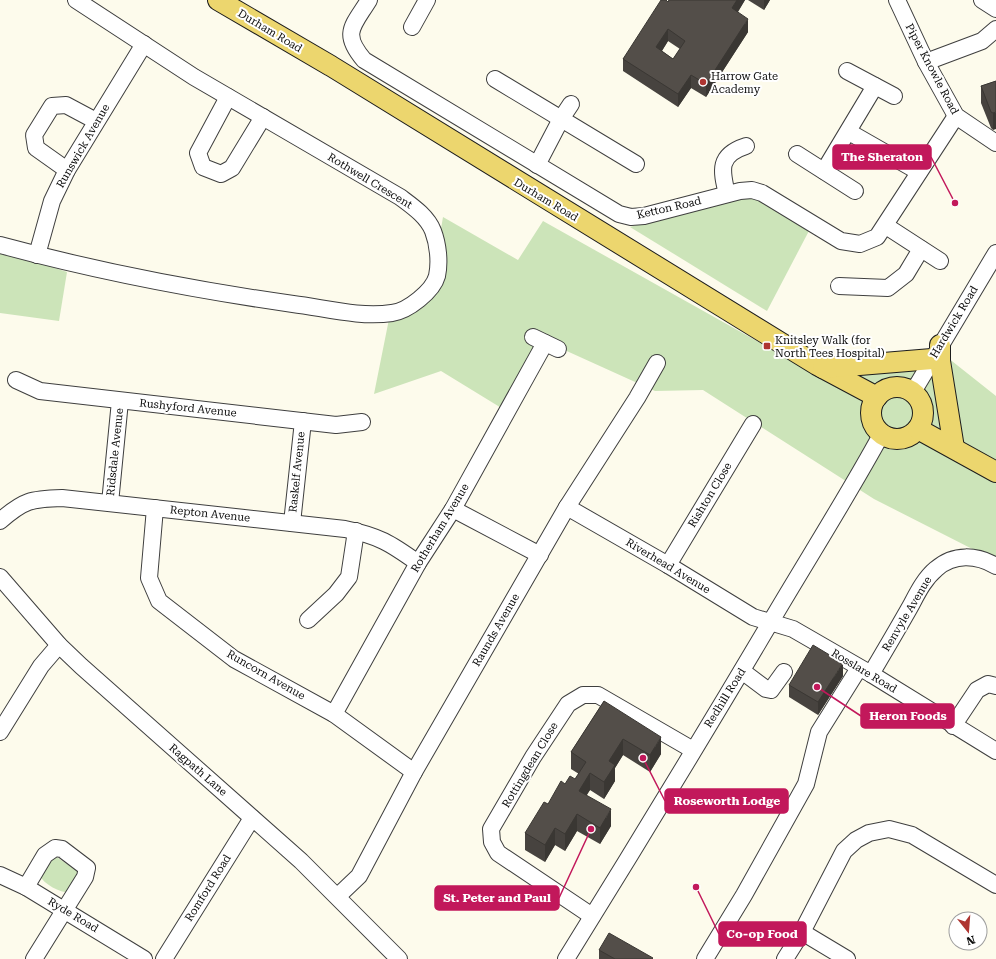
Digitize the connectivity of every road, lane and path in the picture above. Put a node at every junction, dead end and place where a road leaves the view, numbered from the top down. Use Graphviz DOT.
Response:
graph roads {
  1 [pos="76,0"];
  2 [pos="218,0"];
  3 [pos="369,0"];
  4 [pos="427,0"];
  5 [pos="897,0"];
  6 [pos="982,0"];
  7 [pos="996,9"];
  8 [pos="412,27"];
  9 [pos="996,29"];
  10 [pos="144,44"];
  11 [pos="926,62"];
  12 [pos="847,71"];
  13 [pos="495,79"];
  14 [pos="875,86"];
  15 [pos="894,96"];
  16 [pos="228,97"];
  17 [pos="571,104"];
  18 [pos="956,116"];
  19 [pos="263,117"];
  20 [pos="561,119"];
  21 [pos="96,121"];
  22 [pos="849,132"];
  23 [pos="996,143"];
  24 [pos="746,146"];
  25 [pos="797,154"];
  26 [pos="636,164"];
  27 [pos="537,165"];
  28 [pos="67,170"];
  29 [pos="824,171"];
  30 [pos="920,172"];
  31 [pos="855,191"];
  32 [pos="727,194"];
  33 [pos="886,226"];
  34 [pos="0,245"];
  35 [pos="921,249"];
  36 [pos="996,253"];
  37 [pos="37,255"];
  38 [pos="940,261"];
  39 [pos="839,286"];
  40 [pos="545,343"];
  41 [pos="936,352"];
  42 [pos="656,363"];
  43 [pos="822,368"];
  44 [pos="16,380"];
  45 [pos="913,392"];
  46 [pos="877,397"];
  47 [pos="120,401"];
  48 [pos="303,421"];
  49 [pos="362,422"];
  50 [pos="753,425"];
  51 [pos="918,429"];
  52 [pos="881,435"];
  53 [pos="954,448"];
  54 [pos="996,472"];
  55 [pos="110,503"];
  56 [pos="567,507"];
  57 [pos="155,508"];
  58 [pos="453,509"];
  59 [pos="0,521"];
  60 [pos="292,523"];
  61 [pos="356,531"];
  62 [pos="540,555"];
  63 [pos="418,564"];
  64 [pos="668,565"];
  65 [pos="996,566"];
  66 [pos="0,577"];
  67 [pos="308,620"];
  68 [pos="771,622"];
  69 [pos="59,645"];
  70 [pos="742,671"];
  71 [pos="865,671"];
  72 [pos="784,672"];
  73 [pos="996,686"];
  74 [pos="334,714"];
  75 [pos="953,726"];
  76 [pos="0,732"];
  77 [pos="693,750"];
  78 [pos="996,751"];
  79 [pos="414,772"];
  80 [pos="252,818"];
  81 [pos="0,875"];
  82 [pos="996,884"];
  83 [pos="26,887"];
  84 [pos="338,896"];
  85 [pos="64,910"];
  86 [pos="592,916"];
  87 [pos="802,932"];
  88 [pos="34,959"];
  89 [pos="144,959"];
  90 [pos="164,959"];
  91 [pos="399,959"];
  92 [pos="566,959"];
  93 [pos="705,959"];
  94 [pos="785,959"];
  95 [pos="846,959"];
  1 -- 10 [label="street, Rothwell Crescent"];
  2 -- 43 [label="main road, Durham Road"];
  3 -- 27 [label="street, Ketton Road"];
  4 -- 8 [label="street"];
  5 -- 11 [label="street, Piper Knowle Road"];
  6 -- 7 [label="street"];
  9 -- 11 [label="street"];
  10 -- 16 [label="street, Rothwell Crescent"];
  10 -- 21 [label="street, Runswick Avenue"];
  11 -- 18 [label="street, Piper Knowle Road"];
  12 -- 14 [label="street"];
  13 -- 20 [label="street"];
  14 -- 15 [label="street"];
  14 -- 22 [label="street"];
  16 -- 19 [label="street, Rothwell Crescent"];
  16 -- 19 [label="street"];
  17 -- 20 [label="street"];
  18 -- 23 [label="street, Piper Knowle Road"];
  18 -- 30 [label="street, Ketton Road"];
  19 -- 37 [label="street, Rothwell Crescent"];
  20 -- 26 [label="street"];
  20 -- 27 [label="street"];
  21 -- 28 [label="street, Runswick Avenue"];
  21 -- 28 [label="street"];
  22 -- 29 [label="street"];
  22 -- 30 [label="street"];
  24 -- 32 [label="street"];
  25 -- 29 [label="street"];
  27 -- 32 [label="street, Ketton Road"];
  28 -- 37 [label="street, Runswick Avenue"];
  29 -- 31 [label="street"];
  30 -- 33 [label="street, Ketton Road"];
  32 -- 33 [label="street, Ketton Road"];
  33 -- 35 [label="street"];
  34 -- 37 [label="street, Rothwell Crescent"];
  35 -- 38 [label="street"];
  35 -- 39 [label="street"];
  36 -- 41 [label="street, Hardwick Road"];
  40 -- 58 [label="street, Rotherham Avenue"];
  41 -- 43 [label="main road"];
  41 -- 45 [label="street, Hardwick Road"];
  41 -- 53 [label="main road"];
  42 -- 56 [label="street, Raunds Avenue"];
  43 -- 46 [label="main road, Durham Road"];
  44 -- 47 [label="street, Rushyford Avenue"];
  45 -- 46 [label="main road"];
  45 -- 51 [label="main road"];
  46 -- 52 [label="main road"];
  47 -- 48 [label="street, Rushyford Avenue"];
  47 -- 55 [label="street, Ridsdale Avenue"];
  48 -- 49 [label="street, Rushyford Avenue"];
  48 -- 60 [label="street, Raskelf Avenue"];
  50 -- 64 [label="street, Rishton Close"];
  51 -- 52 [label="main road"];
  51 -- 53 [label="main road"];
  52 -- 68 [label="street, Redhill Road"];
  53 -- 54 [label="main road"];
  55 -- 57 [label="street, Repton Avenue"];
  55 -- 59 [label="street, Repton Avenue"];
  56 -- 62 [label="street, Raunds Avenue"];
  56 -- 64 [label="street, Riverhead Avenue"];
  57 -- 60 [label="street, Repton Avenue"];
  57 -- 74 [label="street, Runcorn Avenue"];
  58 -- 62 [label="street"];
  58 -- 63 [label="street, Rotherham Avenue"];
  60 -- 61 [label="street, Repton Avenue"];
  61 -- 63 [label="street, Repton Avenue"];
  61 -- 67 [label="street"];
  62 -- 79 [label="street, Raunds Avenue"];
  63 -- 74 [label="street, Rotherham Avenue"];
  64 -- 68 [label="street, Riverhead Avenue"];
  65 -- 71 [label="street, Renvyle Avenue"];
  66 -- 69 [label="street, Ragpath Lane"];
  68 -- 70 [label="street, Redhill Road"];
  68 -- 71 [label="street, Rosslare Road"];
  69 -- 76 [label="street"];
  69 -- 80 [label="street, Ragpath Lane"];
  70 -- 72 [label="street"];
  70 -- 77 [label="street, Redhill Road"];
  71 -- 75 [label="street, Rosslare Road"];
  71 -- 93 [label="street, Renvyle Avenue"];
  73 -- 75 [label="street"];
  74 -- 79 [label="street, Runcorn Avenue"];
  75 -- 78 [label="street, Rosslare Road"];
  77 -- 86 [label="street, Redhill Road"];
  77 -- 86 [label="street, Rottingdean Close"];
  79 -- 84 [label="street, Raunds Avenue"];
  80 -- 84 [label="street, Ragpath Lane"];
  80 -- 90 [label="street, Romford Road"];
  81 -- 83 [label="street, Ryde Road"];
  82 -- 87 [label="street"];
  83 -- 85 [label="street, Ryde Road"];
  83 -- 85 [label="street"];
  84 -- 91 [label="street, Ragpath Lane"];
  85 -- 88 [label="street"];
  85 -- 89 [label="street, Ryde Road"];
  86 -- 92 [label="street, Redhill Road"];
  87 -- 94 [label="street"];
  87 -- 95 [label="street"];
}
